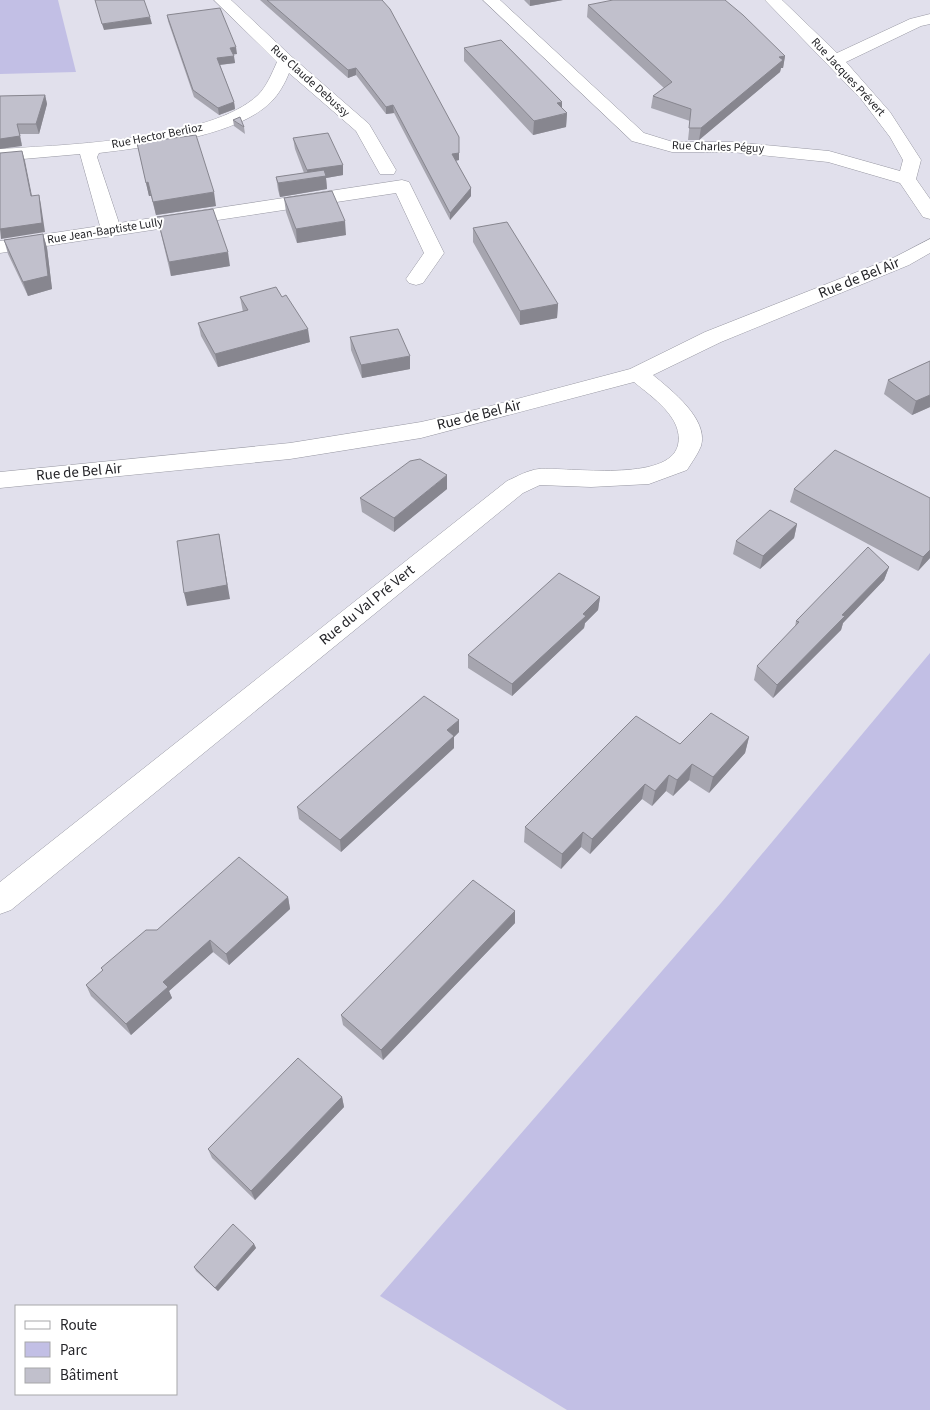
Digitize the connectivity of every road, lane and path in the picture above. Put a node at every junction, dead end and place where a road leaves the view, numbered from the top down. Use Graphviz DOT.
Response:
graph roads {
  1 [pos="222,0"];
  2 [pos="491,0"];
  3 [pos="773,0"];
  4 [pos="930,19"];
  5 [pos="286,61"];
  6 [pos="835,61"];
  7 [pos="91,148"];
  8 [pos="0,155"];
  9 [pos="387,170"];
  10 [pos="907,179"];
  11 [pos="930,213"];
  12 [pos="111,230"];
  13 [pos="930,245"];
  14 [pos="0,247"];
  15 [pos="416,279"];
  16 [pos="638,374"];
  17 [pos="0,480"];
  18 [pos="0,900"];
  1 -- 5 [label="street, Rue Claude Debussy"];
  2 -- 10 [label="street, Rue Charles Péguy"];
  3 -- 6 [label="street, Rue Jacques Prévert"];
  4 -- 6 [label="street"];
  5 -- 7 [label="street, Rue Hector Berlioz"];
  5 -- 9 [label="street, Rue Claude Debussy"];
  6 -- 10 [label="street, Rue Jacques Prévert"];
  7 -- 8 [label="street, Rue Hector Berlioz"];
  7 -- 12 [label="street"];
  10 -- 11 [label="street"];
  12 -- 14 [label="street, Rue Jean-Baptiste Lully"];
  12 -- 15 [label="street, Rue Jean-Baptiste Lully"];
  13 -- 16 [label="street, Rue de Bel Air"];
  16 -- 17 [label="street, Rue de Bel Air"];
  16 -- 18 [label="street, Rue du Val Pré Vert"];
}
